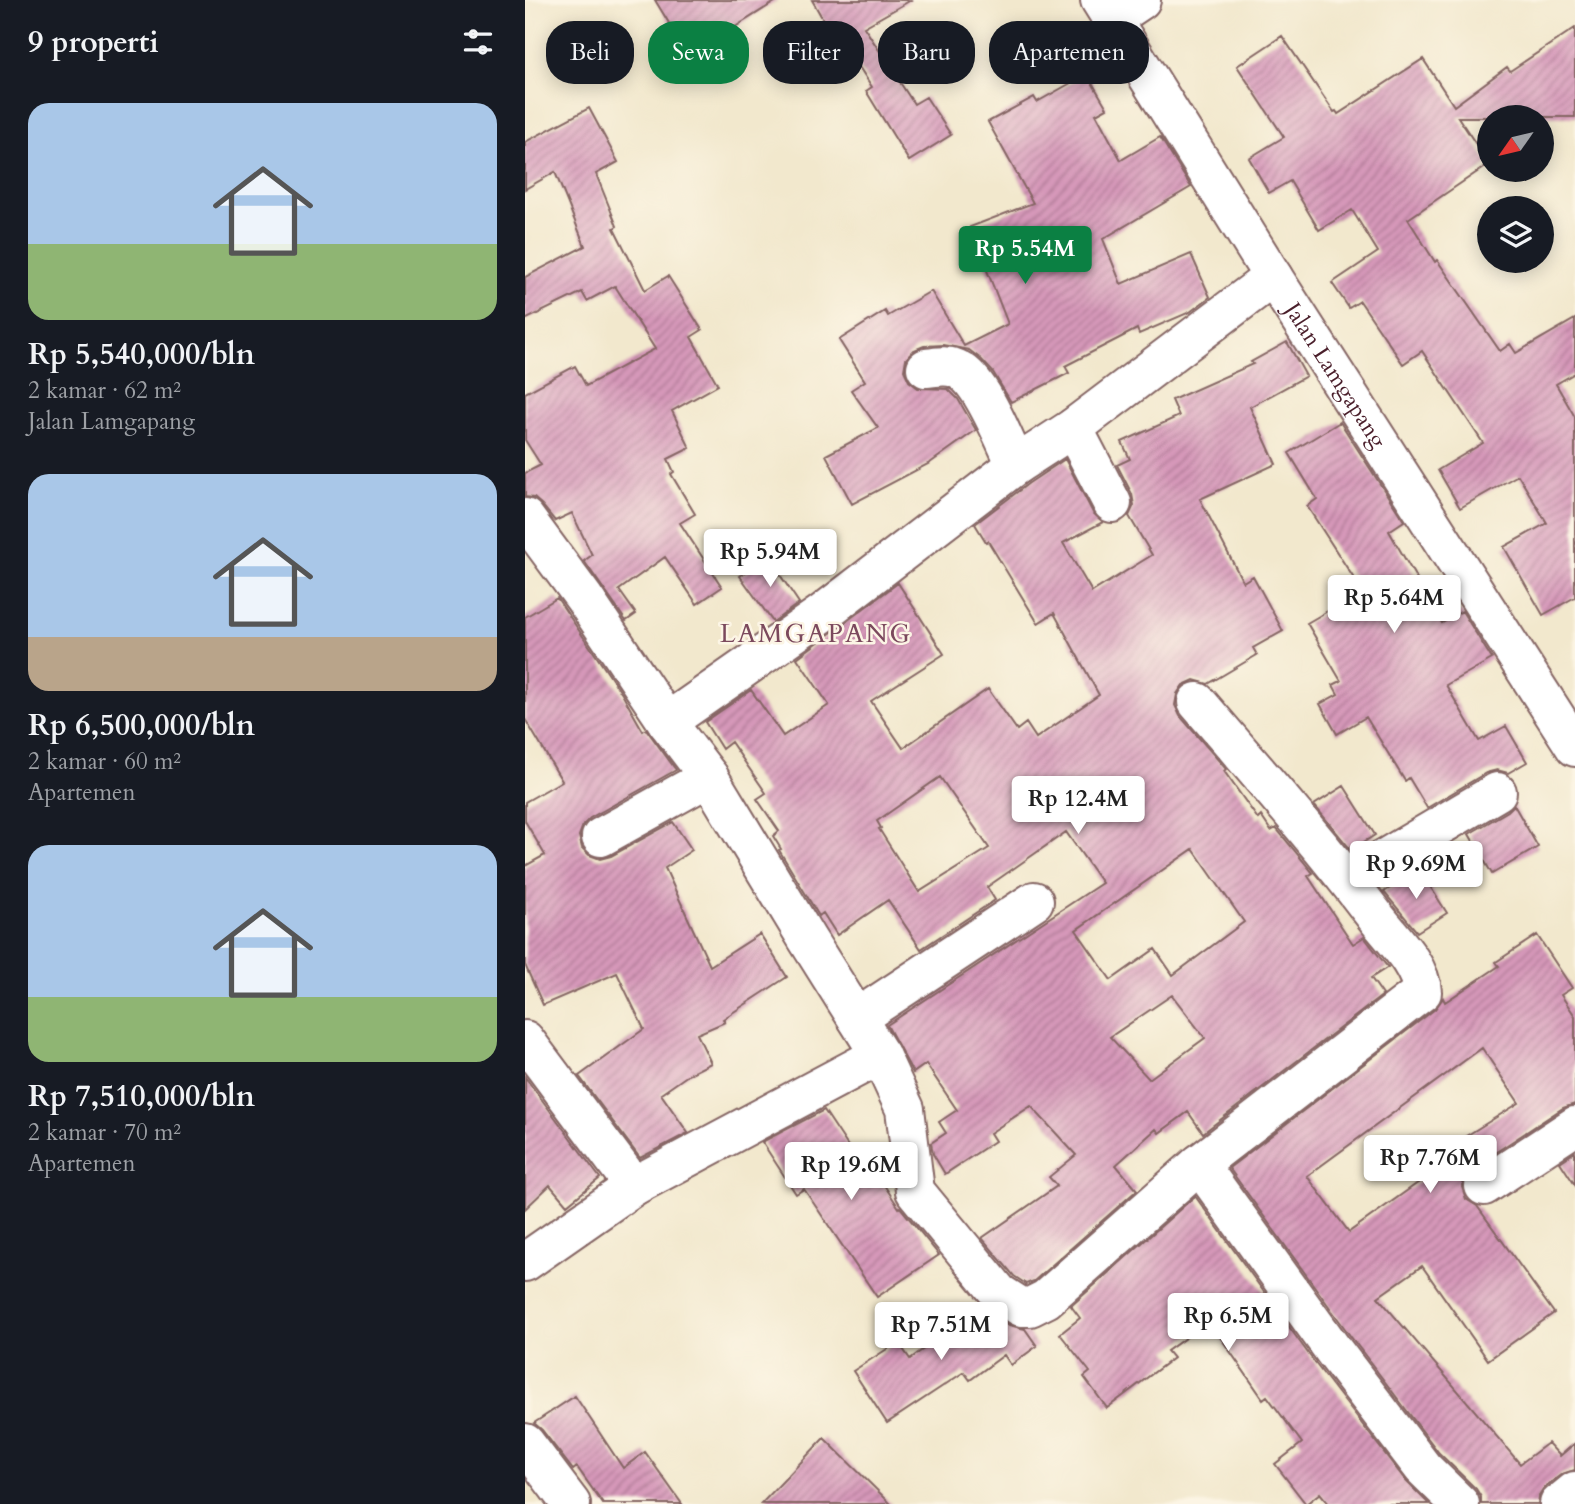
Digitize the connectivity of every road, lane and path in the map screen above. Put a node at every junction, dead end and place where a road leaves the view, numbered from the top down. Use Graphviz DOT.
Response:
graph roads {
  1 [pos="1117,7"];
  2 [pos="1273,277"];
  3 [pos="926,368"];
  4 [pos="1073,428"];
  5 [pos="1016,465"];
  6 [pos="1112,503"];
  7 [pos="525,518"];
  8 [pos="1197,702"];
  9 [pos="667,722"];
  10 [pos="1575,747"];
  11 [pos="709,777"];
  12 [pos="1497,792"];
  13 [pos="601,837"];
  14 [pos="1347,880"];
  15 [pos="1034,901"];
  16 [pos="857,1018"];
  17 [pos="525,1041"];
  18 [pos="880,1055"];
  19 [pos="1575,1126"];
  20 [pos="1199,1164"];
  21 [pos="634,1186"];
  22 [pos="1484,1186"];
  23 [pos="525,1262"];
  24 [pos="525,1443"];
  25 [pos="1575,1491"];
  26 [pos="572,1504"];
  27 [pos="1459,1504"];
  28 [pos="1559,1504"];
  1 -- 2 [label="street, Jalan Lamgapang"];
  2 -- 4 [label="street"];
  2 -- 9 [label="street"];
  2 -- 10 [label="street, Jalan Lamgapang"];
  3 -- 5 [label="street"];
  4 -- 5 [label="street"];
  4 -- 6 [label="street"];
  5 -- 9 [label="street"];
  7 -- 9 [label="street"];
  8 -- 14 [label="street"];
  9 -- 11 [label="street"];
  11 -- 13 [label="street"];
  11 -- 16 [label="street"];
  12 -- 14 [label="street"];
  14 -- 20 [label="street"];
  15 -- 16 [label="street"];
  16 -- 18 [label="street"];
  17 -- 21 [label="street"];
  18 -- 20 [label="street"];
  18 -- 21 [label="street"];
  19 -- 22 [label="street"];
  20 -- 27 [label="street"];
  21 -- 23 [label="street"];
  24 -- 26 [label="street"];
  25 -- 28 [label="street"];
}
